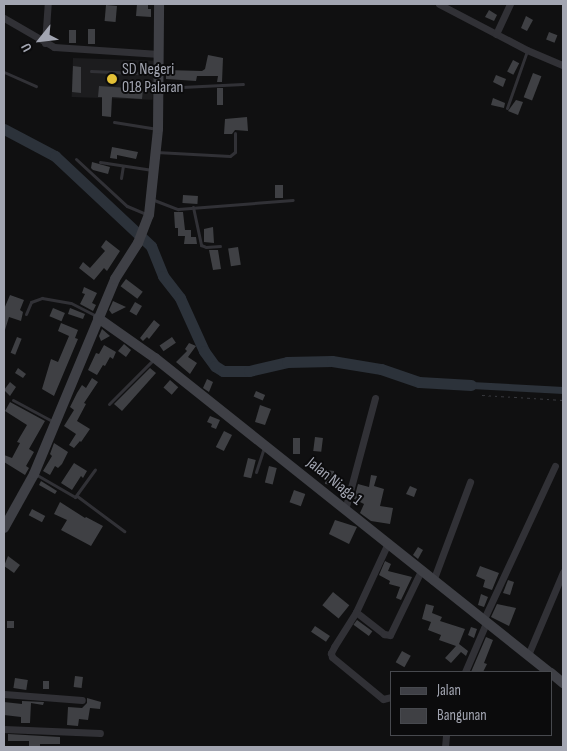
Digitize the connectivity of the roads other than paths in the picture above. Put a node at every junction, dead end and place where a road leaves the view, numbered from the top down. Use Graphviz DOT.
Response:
graph roads {
  1 [pos="48,4"];
  2 [pos="159,4"];
  3 [pos="439,4"];
  4 [pos="510,4"];
  5 [pos="4,18"];
  6 [pos="496,34"];
  7 [pos="45,43"];
  8 [pos="528,50"];
  9 [pos="158,54"];
  10 [pos="563,65"];
  11 [pos="91,71"];
  12 [pos="4,72"];
  13 [pos="158,74"];
  14 [pos="243,84"];
  15 [pos="36,86"];
  16 [pos="158,88"];
  17 [pos="506,108"];
  18 [pos="114,122"];
  19 [pos="158,129"];
  20 [pos="234,133"];
  21 [pos="156,152"];
  22 [pos="76,159"];
  23 [pos="100,162"];
  24 [pos="123,166"];
  25 [pos="152,171"];
  26 [pos="121,178"];
  27 [pos="150,200"];
  28 [pos="293,200"];
  29 [pos="193,207"];
  30 [pos="148,219"];
  31 [pos="220,246"];
  32 [pos="26,314"];
  33 [pos="98,318"];
  34 [pos="155,358"];
  35 [pos="375,398"];
  36 [pos="13,400"];
  37 [pos="108,404"];
  38 [pos="56,424"];
  39 [pos="266,445"];
  40 [pos="555,466"];
  41 [pos="95,469"];
  42 [pos="256,472"];
  43 [pos="34,474"];
  44 [pos="470,482"];
  45 [pos="77,496"];
  46 [pos="346,510"];
  47 [pos="4,528"];
  48 [pos="124,531"];
  49 [pos="388,543"];
  50 [pos="421,571"];
  51 [pos="563,572"];
  52 [pos="433,581"];
  53 [pos="356,612"];
  54 [pos="485,622"];
  55 [pos="528,655"];
  56 [pos="465,671"];
  57 [pos="548,671"];
  58 [pos="552,675"];
  59 [pos="563,683"];
  60 [pos="4,694"];
  61 [pos="390,697"];
  62 [pos="82,700"];
  63 [pos="4,729"];
  64 [pos="100,733"];
  1 -- 7 [label="street"];
  2 -- 9 [label="street"];
  3 -- 6 [label="street"];
  4 -- 6 [label="street"];
  5 -- 7 [label="street"];
  6 -- 8 [label="street"];
  7 -- 9 [label="street"];
  8 -- 10 [label="street"];
  8 -- 17 [label="lane"];
  9 -- 13 [label="street"];
  11 -- 13 [label="lane"];
  12 -- 15 [label="lane"];
  13 -- 16 [label="street"];
  14 -- 16 [label="lane"];
  16 -- 19 [label="street"];
  18 -- 19 [label="lane"];
  19 -- 21 [label="street"];
  20 -- 21 [label="lane"];
  21 -- 25 [label="street"];
  22 -- 30 [label="lane"];
  23 -- 24 [label="lane"];
  24 -- 25 [label="lane"];
  24 -- 26 [label="lane"];
  25 -- 27 [label="street"];
  27 -- 29 [label="lane"];
  27 -- 30 [label="street"];
  28 -- 29 [label="lane"];
  29 -- 31 [label="lane"];
  30 -- 33 [label="street"];
  32 -- 33 [label="lane"];
  33 -- 34 [label="street, Jalan Niaga 1"];
  33 -- 38 [label="street"];
  34 -- 37 [label="lane"];
  34 -- 39 [label="street, Jalan Niaga 1"];
  35 -- 46 [label="street"];
  36 -- 38 [label="lane"];
  38 -- 43 [label="street"];
  39 -- 42 [label="lane"];
  39 -- 46 [label="street, Jalan Niaga 1"];
  40 -- 54 [label="street"];
  41 -- 45 [label="lane"];
  43 -- 45 [label="lane"];
  43 -- 47 [label="street"];
  44 -- 52 [label="street"];
  45 -- 48 [label="lane"];
  46 -- 49 [label="street, Jalan Niaga 1"];
  49 -- 50 [label="street, Jalan Niaga 1"];
  49 -- 53 [label="street"];
  50 -- 52 [label="street, Jalan Niaga 1"];
  50 -- 53 [label="street"];
  51 -- 55 [label="street"];
  52 -- 54 [label="street, Jalan Niaga 1"];
  53 -- 61 [label="street"];
  54 -- 55 [label="street, Jalan Niaga 1"];
  54 -- 56 [label="street"];
  55 -- 57 [label="street, Jalan Niaga 1"];
  58 -- 59 [label="street, Jalan Niaga 1"];
  60 -- 62 [label="street"];
  63 -- 64 [label="street"];
}
